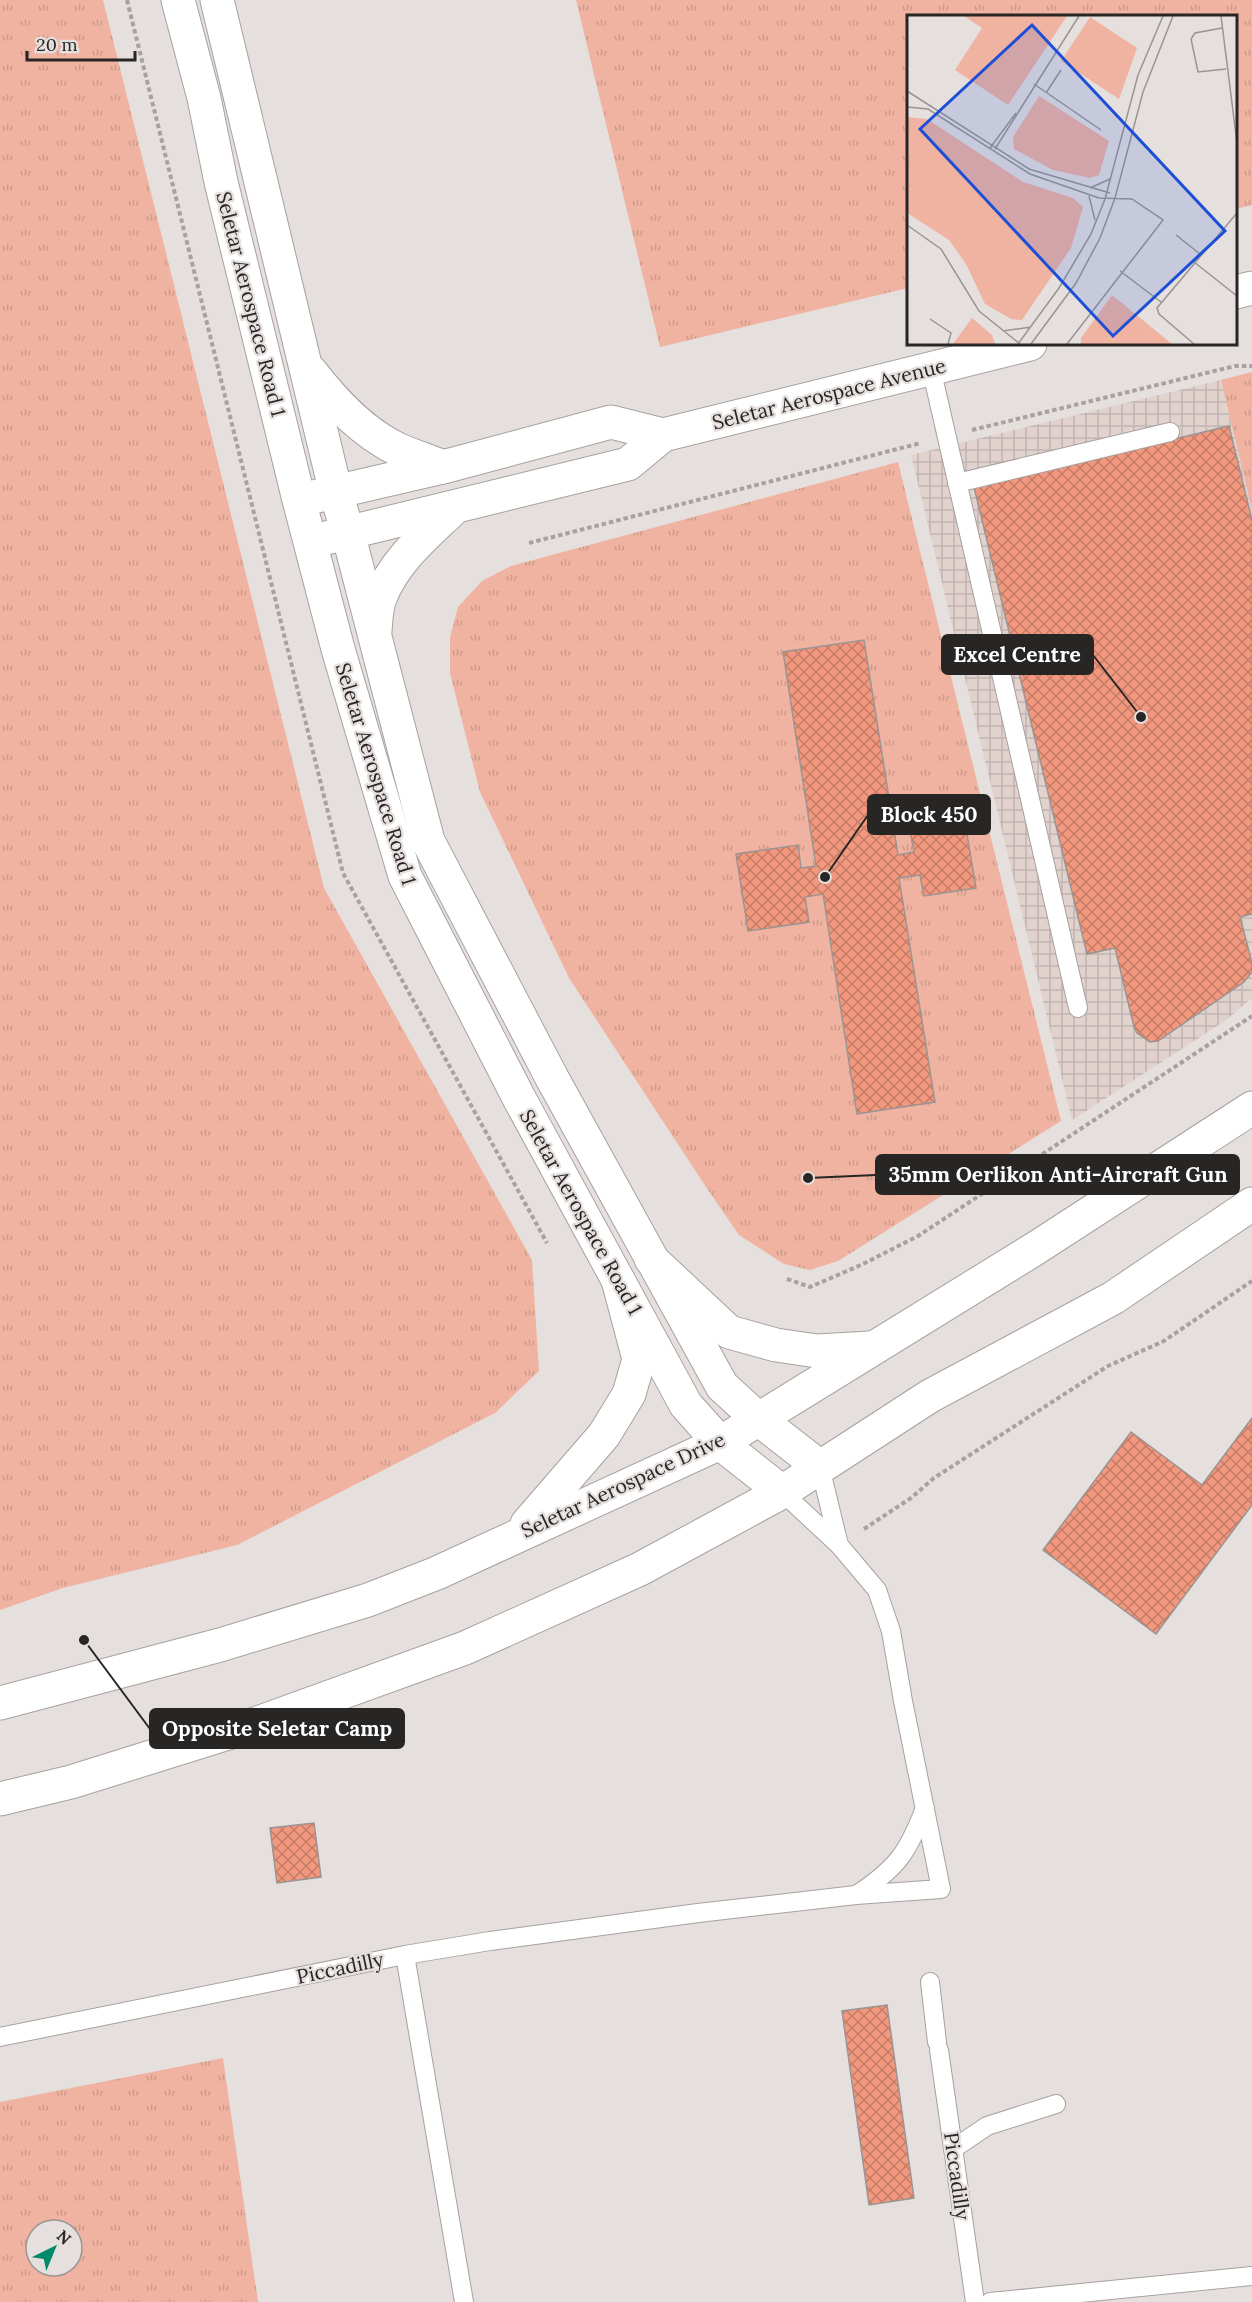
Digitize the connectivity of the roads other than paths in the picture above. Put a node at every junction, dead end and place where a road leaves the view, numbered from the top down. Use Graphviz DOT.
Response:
graph roads {
  1 [pos="178,0"];
  2 [pos="218,0"];
  3 [pos="239,89"];
  4 [pos="204,98"];
  5 [pos="1252,288"];
  6 [pos="1237,292"];
  7 [pos="1026,345"];
  8 [pos="306,366"];
  9 [pos="931,368"];
  10 [pos="1170,432"];
  11 [pos="663,435"];
  12 [pos="444,467"];
  13 [pos="957,483"];
  14 [pos="336,493"];
  15 [pos="299,500"];
  16 [pos="456,507"];
  17 [pos="348,533"];
  18 [pos="310,542"];
  19 [pos="374,635"];
  20 [pos="1078,1008"];
  21 [pos="1252,1108"];
  22 [pos="1252,1204"];
  23 [pos="651,1259"];
  24 [pos="618,1280"];
  25 [pos="873,1348"];
  26 [pos="757,1419"];
  27 [pos="720,1443"];
  28 [pos="820,1467"];
  29 [pos="782,1492"];
  30 [pos="518,1534"];
  31 [pos="839,1545"];
  32 [pos="0,1703"];
  33 [pos="0,1799"];
  34 [pos="926,1808"];
  35 [pos="856,1896"];
  36 [pos="405,1954"];
  37 [pos="930,1982"];
  38 [pos="0,2037"];
  39 [pos="1056,2104"];
  40 [pos="953,2149"];
  41 [pos="1252,2276"];
  42 [pos="464,2302"];
  43 [pos="975,2302"];
  44 [pos="990,2302"];
  1 -- 4 [label="street, Seletar Aerospace Road 1"];
  2 -- 3 [label="street, Seletar Aerospace Road 1"];
  3 -- 4 [label="street"];
  3 -- 8 [label="street, Seletar Aerospace Road 1"];
  4 -- 15 [label="street, Seletar Aerospace Road 1"];
  5 -- 6 [label="street"];
  7 -- 9 [label="street, Seletar Aerospace Avenue"];
  8 -- 12 [label="street"];
  8 -- 14 [label="street, Seletar Aerospace Road 1"];
  9 -- 11 [label="street, Seletar Aerospace Avenue"];
  9 -- 13 [label="lane"];
  10 -- 13 [label="lane"];
  11 -- 12 [label="street, Seletar Aerospace Avenue"];
  11 -- 16 [label="street, Seletar Aerospace Avenue"];
  12 -- 14 [label="street, Seletar Aerospace Avenue"];
  13 -- 20 [label="lane"];
  14 -- 15 [label="street, Seletar Aerospace Avenue"];
  14 -- 17 [label="street, Seletar Aerospace Road 1"];
  15 -- 18 [label="street, Seletar Aerospace Road 1"];
  16 -- 17 [label="street, Seletar Aerospace Avenue"];
  16 -- 19 [label="street"];
  17 -- 18 [label="street, Seletar Aerospace Avenue"];
  17 -- 19 [label="street, Seletar Aerospace Road 1"];
  18 -- 24 [label="street, Seletar Aerospace Road 1"];
  19 -- 23 [label="street, Seletar Aerospace Road 1"];
  21 -- 25 [label="street, Seletar Aerospace Drive"];
  22 -- 28 [label="street"];
  23 -- 25 [label="street"];
  23 -- 26 [label="street, Seletar Aerospace Road 1"];
  24 -- 27 [label="street, Seletar Aerospace Road 1"];
  24 -- 30 [label="street"];
  25 -- 26 [label="street, Seletar Aerospace Drive"];
  26 -- 27 [label="street, Seletar Aerospace Drive"];
  26 -- 28 [label="street, Seletar Aerospace Road 1"];
  27 -- 29 [label="street, Seletar Aerospace Road 1"];
  27 -- 30 [label="street, Seletar Aerospace Drive"];
  28 -- 29 [label="street"];
  28 -- 31 [label="lane"];
  29 -- 31 [label="lane"];
  29 -- 33 [label="street"];
  30 -- 32 [label="street, Seletar Aerospace Drive"];
  31 -- 34 [label="lane"];
  34 -- 35 [label="lane"];
  34 -- 35 [label="lane"];
  35 -- 36 [label="lane"];
  36 -- 38 [label="lane, Piccadilly"];
  36 -- 42 [label="lane, Piccadilly"];
  37 -- 40 [label="lane, Piccadilly"];
  39 -- 40 [label="lane"];
  40 -- 43 [label="lane, Piccadilly"];
  41 -- 44 [label="lane"];
}
